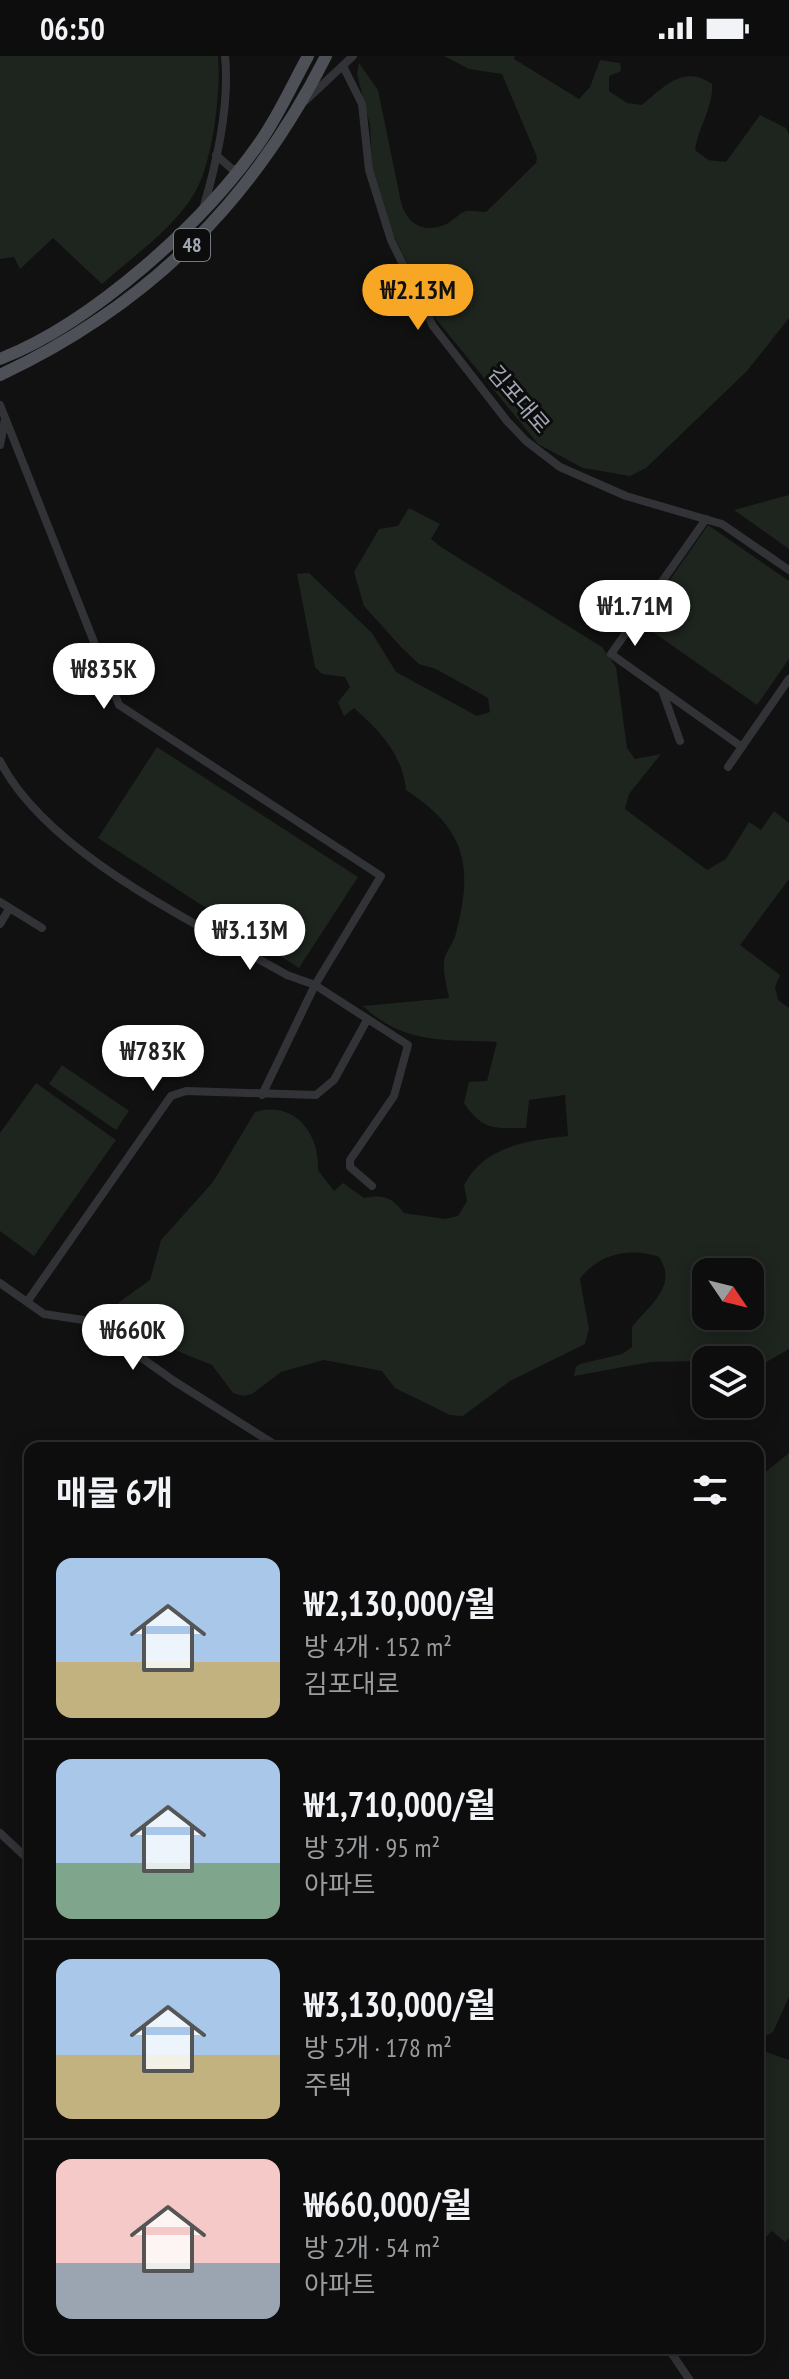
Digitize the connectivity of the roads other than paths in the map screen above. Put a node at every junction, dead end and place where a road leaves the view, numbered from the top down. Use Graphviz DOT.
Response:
graph roads {
  1 [pos="225,56"];
  2 [pos="308,56"];
  3 [pos="326,56"];
  4 [pos="353,56"];
  5 [pos="343,66"];
  6 [pos="302,104"];
  7 [pos="216,154"];
  8 [pos="240,169"];
  9 [pos="202,212"];
  10 [pos="0,359"];
  11 [pos="0,375"];
  12 [pos="0,405"];
  13 [pos="2,416"];
  14 [pos="0,445"];
  15 [pos="706,519"];
  16 [pos="789,570"];
  17 [pos="789,679"];
  18 [pos="662,690"];
  19 [pos="680,741"];
  20 [pos="742,747"];
  21 [pos="0,761"];
  22 [pos="728,767"];
  23 [pos="0,902"];
  24 [pos="9,909"];
  25 [pos="0,924"];
  26 [pos="42,928"];
  27 [pos="315,985"];
  28 [pos="367,1020"];
  29 [pos="262,1095"];
  30 [pos="372,1186"];
  31 [pos="0,1283"];
  32 [pos="27,1302"];
  33 [pos="270,1442"];
  34 [pos="0,1833"];
  35 [pos="24,1855"];
  36 [pos="672,2354"];
  37 [pos="689,2379"];
  1 -- 7 [label="street"];
  2 -- 8 [label="main road, 48"];
  3 -- 6 [label="main road, 48"];
  4 -- 5 [label="street"];
  5 -- 6 [label="street"];
  5 -- 15 [label="street, 김포대로"];
  6 -- 11 [label="main road, 48"];
  7 -- 8 [label="street"];
  7 -- 9 [label="street"];
  8 -- 9 [label="main road, 48"];
  9 -- 10 [label="main road, 48"];
  12 -- 13 [label="street"];
  13 -- 14 [label="street"];
  13 -- 27 [label="street"];
  15 -- 16 [label="street, 김포대로"];
  15 -- 18 [label="street"];
  17 -- 20 [label="street"];
  18 -- 19 [label="street"];
  18 -- 20 [label="street"];
  20 -- 22 [label="street"];
  21 -- 27 [label="street"];
  23 -- 24 [label="street"];
  24 -- 25 [label="street"];
  24 -- 26 [label="street"];
  27 -- 28 [label="street"];
  27 -- 29 [label="street"];
  28 -- 29 [label="street"];
  28 -- 30 [label="street"];
  29 -- 32 [label="street"];
  31 -- 32 [label="street"];
  32 -- 33 [label="street"];
  34 -- 35 [label="street"];
  36 -- 37 [label="street"];
}
